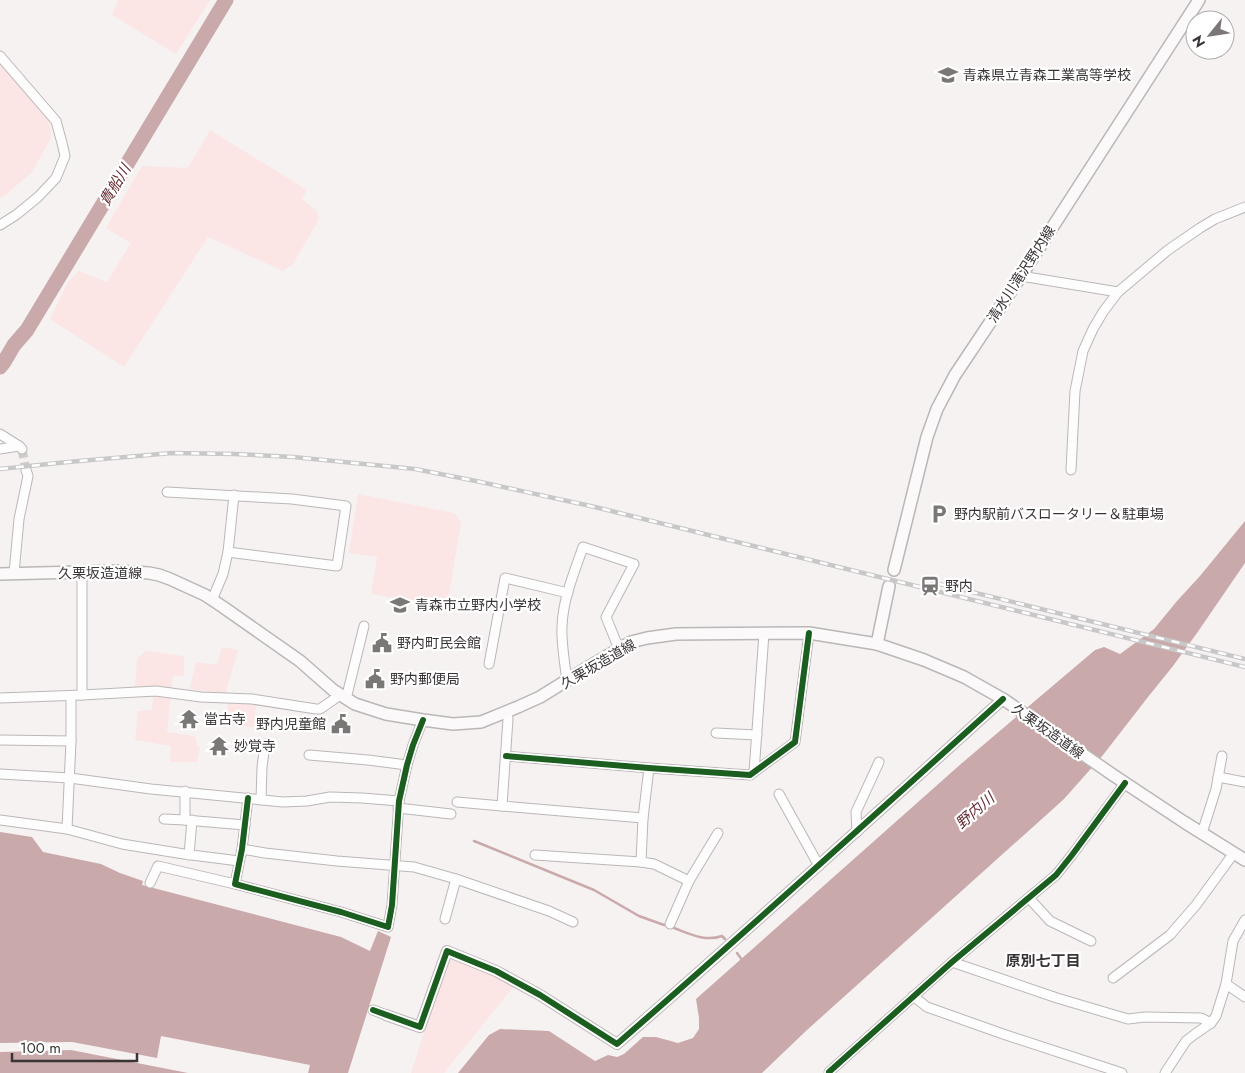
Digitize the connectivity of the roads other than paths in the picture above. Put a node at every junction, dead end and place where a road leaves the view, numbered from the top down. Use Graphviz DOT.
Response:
graph roads {
  1 [pos="1199,0"];
  2 [pos="0,56"];
  3 [pos="1245,207"];
  4 [pos="0,225"];
  5 [pos="1021,276"];
  6 [pos="1118,292"];
  7 [pos="0,434"];
  8 [pos="0,449"];
  9 [pos="26,470"];
  10 [pos="1071,470"];
  11 [pos="167,492"];
  12 [pos="234,495"];
  13 [pos="228,552"];
  14 [pos="894,570"];
  15 [pos="82,572"];
  16 [pos="14,573"];
  17 [pos="0,574"];
  18 [pos="889,586"];
  19 [pos="568,593"];
  20 [pos="212,600"];
  21 [pos="364,626"];
  22 [pos="764,633"];
  23 [pos="809,633"];
  24 [pos="877,644"];
  25 [pos="619,649"];
  26 [pos="489,664"];
  27 [pos="567,681"];
  28 [pos="71,696"];
  29 [pos="82,696"];
  30 [pos="343,697"];
  31 [pos="0,698"];
  32 [pos="1007,702"];
  33 [pos="507,712"];
  34 [pos="422,720"];
  35 [pos="716,733"];
  36 [pos="757,735"];
  37 [pos="0,740"];
  38 [pos="71,741"];
  39 [pos="266,744"];
  40 [pos="309,755"];
  41 [pos="506,756"];
  42 [pos="1222,756"];
  43 [pos="879,762"];
  44 [pos="407,765"];
  45 [pos="649,768"];
  46 [pos="754,772"];
  47 [pos="0,774"];
  48 [pos="1218,777"];
  49 [pos="70,778"];
  50 [pos="1245,782"];
  51 [pos="1125,783"];
  52 [pos="185,791"];
  53 [pos="779,794"];
  54 [pos="248,798"];
  55 [pos="261,800"];
  56 [pos="457,802"];
  57 [pos="399,805"];
  58 [pos="502,806"];
  59 [pos="451,814"];
  60 [pos="643,818"];
  61 [pos="164,819"];
  62 [pos="0,820"];
  63 [pos="188,820"];
  64 [pos="245,825"];
  65 [pos="67,829"];
  66 [pos="857,832"];
  67 [pos="718,833"];
  68 [pos="1202,833"];
  69 [pos="242,849"];
  70 [pos="1234,853"];
  71 [pos="189,855"];
  72 [pos="535,855"];
  73 [pos="1245,860"];
  74 [pos="239,861"];
  75 [pos="641,862"];
  76 [pos="396,866"];
  77 [pos="819,866"];
  78 [pos="456,880"];
  79 [pos="689,880"];
  80 [pos="150,883"];
  81 [pos="235,884"];
  82 [pos="1029,898"];
  83 [pos="445,919"];
  84 [pos="573,922"];
  85 [pos="670,924"];
  86 [pos="1243,927"];
  87 [pos="1091,941"];
  88 [pos="952,962"];
  89 [pos="1113,978"];
  90 [pos="1226,984"];
  91 [pos="913,996"];
  92 [pos="1245,997"];
  93 [pos="373,1010"];
  94 [pos="386,1015"];
  95 [pos="1211,1023"];
  96 [pos="829,1072"];
  97 [pos="1122,1073"];
  98 [pos="1165,1073"];
  1 -- 5 [label="main road, 清水川滝沢野内線"];
  2 -- 4 [label="street"];
  3 -- 6 [label="street"];
  5 -- 6 [label="street"];
  5 -- 14 [label="main road, 清水川滝沢野内線"];
  6 -- 10 [label="street"];
  7 -- 8 [label="street"];
  9 -- 16 [label="street"];
  11 -- 12 [label="street"];
  12 -- 13 [label="street"];
  12 -- 13 [label="street"];
  13 -- 20 [label="street"];
  15 -- 16 [label="main road, 久栗坂造道線"];
  15 -- 20 [label="main road, 久栗坂造道線"];
  15 -- 29 [label="street"];
  16 -- 17 [label="main road, 久栗坂造道線"];
  18 -- 24 [label="main road"];
  19 -- 25 [label="street"];
  19 -- 26 [label="street"];
  19 -- 27 [label="street"];
  20 -- 30 [label="main road, 久栗坂造道線"];
  21 -- 30 [label="street"];
  22 -- 23 [label="main road, 久栗坂造道線"];
  22 -- 25 [label="main road, 久栗坂造道線"];
  22 -- 36 [label="street"];
  23 -- 24 [label="main road, 久栗坂造道線"];
  23 -- 46 [label="street"];
  24 -- 32 [label="main road, 久栗坂造道線"];
  25 -- 27 [label="main road, 久栗坂造道線"];
  27 -- 33 [label="main road, 久栗坂造道線"];
  28 -- 29 [label="street"];
  28 -- 31 [label="street"];
  28 -- 38 [label="street"];
  29 -- 30 [label="street"];
  30 -- 34 [label="main road, 久栗坂造道線"];
  32 -- 51 [label="main road, 久栗坂造道線"];
  32 -- 66 [label="street"];
  33 -- 34 [label="main road, 久栗坂造道線"];
  33 -- 41 [label="street"];
  34 -- 44 [label="street"];
  35 -- 36 [label="street"];
  36 -- 46 [label="street"];
  37 -- 38 [label="street"];
  38 -- 49 [label="street"];
  39 -- 55 [label="street"];
  40 -- 44 [label="street"];
  41 -- 45 [label="street"];
  41 -- 58 [label="street"];
  42 -- 48 [label="street"];
  43 -- 66 [label="street"];
  44 -- 57 [label="street"];
  45 -- 46 [label="street"];
  45 -- 60 [label="street"];
  47 -- 49 [label="street"];
  48 -- 50 [label="street"];
  48 -- 68 [label="street"];
  49 -- 52 [label="street"];
  49 -- 65 [label="street"];
  51 -- 68 [label="main road, 久栗坂造道線"];
  51 -- 82 [label="street"];
  52 -- 54 [label="street"];
  52 -- 63 [label="street"];
  53 -- 77 [label="street"];
  54 -- 55 [label="street"];
  54 -- 64 [label="street"];
  55 -- 57 [label="street"];
  56 -- 58 [label="street"];
  57 -- 59 [label="street"];
  57 -- 76 [label="street"];
  58 -- 60 [label="street"];
  60 -- 75 [label="street"];
  61 -- 63 [label="street"];
  62 -- 65 [label="street"];
  63 -- 64 [label="street"];
  63 -- 71 [label="street"];
  64 -- 69 [label="street"];
  65 -- 71 [label="street"];
  66 -- 77 [label="street"];
  67 -- 79 [label="street"];
  68 -- 70 [label="main road, 久栗坂造道線"];
  69 -- 74 [label="street"];
  69 -- 76 [label="street"];
  70 -- 73 [label="main road, 久栗坂造道線"];
  70 -- 89 [label="street"];
  71 -- 74 [label="street"];
  72 -- 75 [label="street"];
  74 -- 81 [label="street"];
  75 -- 79 [label="street"];
  76 -- 78 [label="street"];
  76 -- 81 [label="street"];
  77 -- 94 [label="street"];
  78 -- 83 [label="street"];
  78 -- 84 [label="street"];
  79 -- 85 [label="street"];
  80 -- 81 [label="street"];
  82 -- 87 [label="street"];
  82 -- 88 [label="street"];
  86 -- 90 [label="street"];
  88 -- 91 [label="street"];
  88 -- 95 [label="street"];
  90 -- 92 [label="street"];
  90 -- 95 [label="street"];
  91 -- 96 [label="street"];
  91 -- 97 [label="street"];
  93 -- 94 [label="street"];
  95 -- 98 [label="street"];
}
